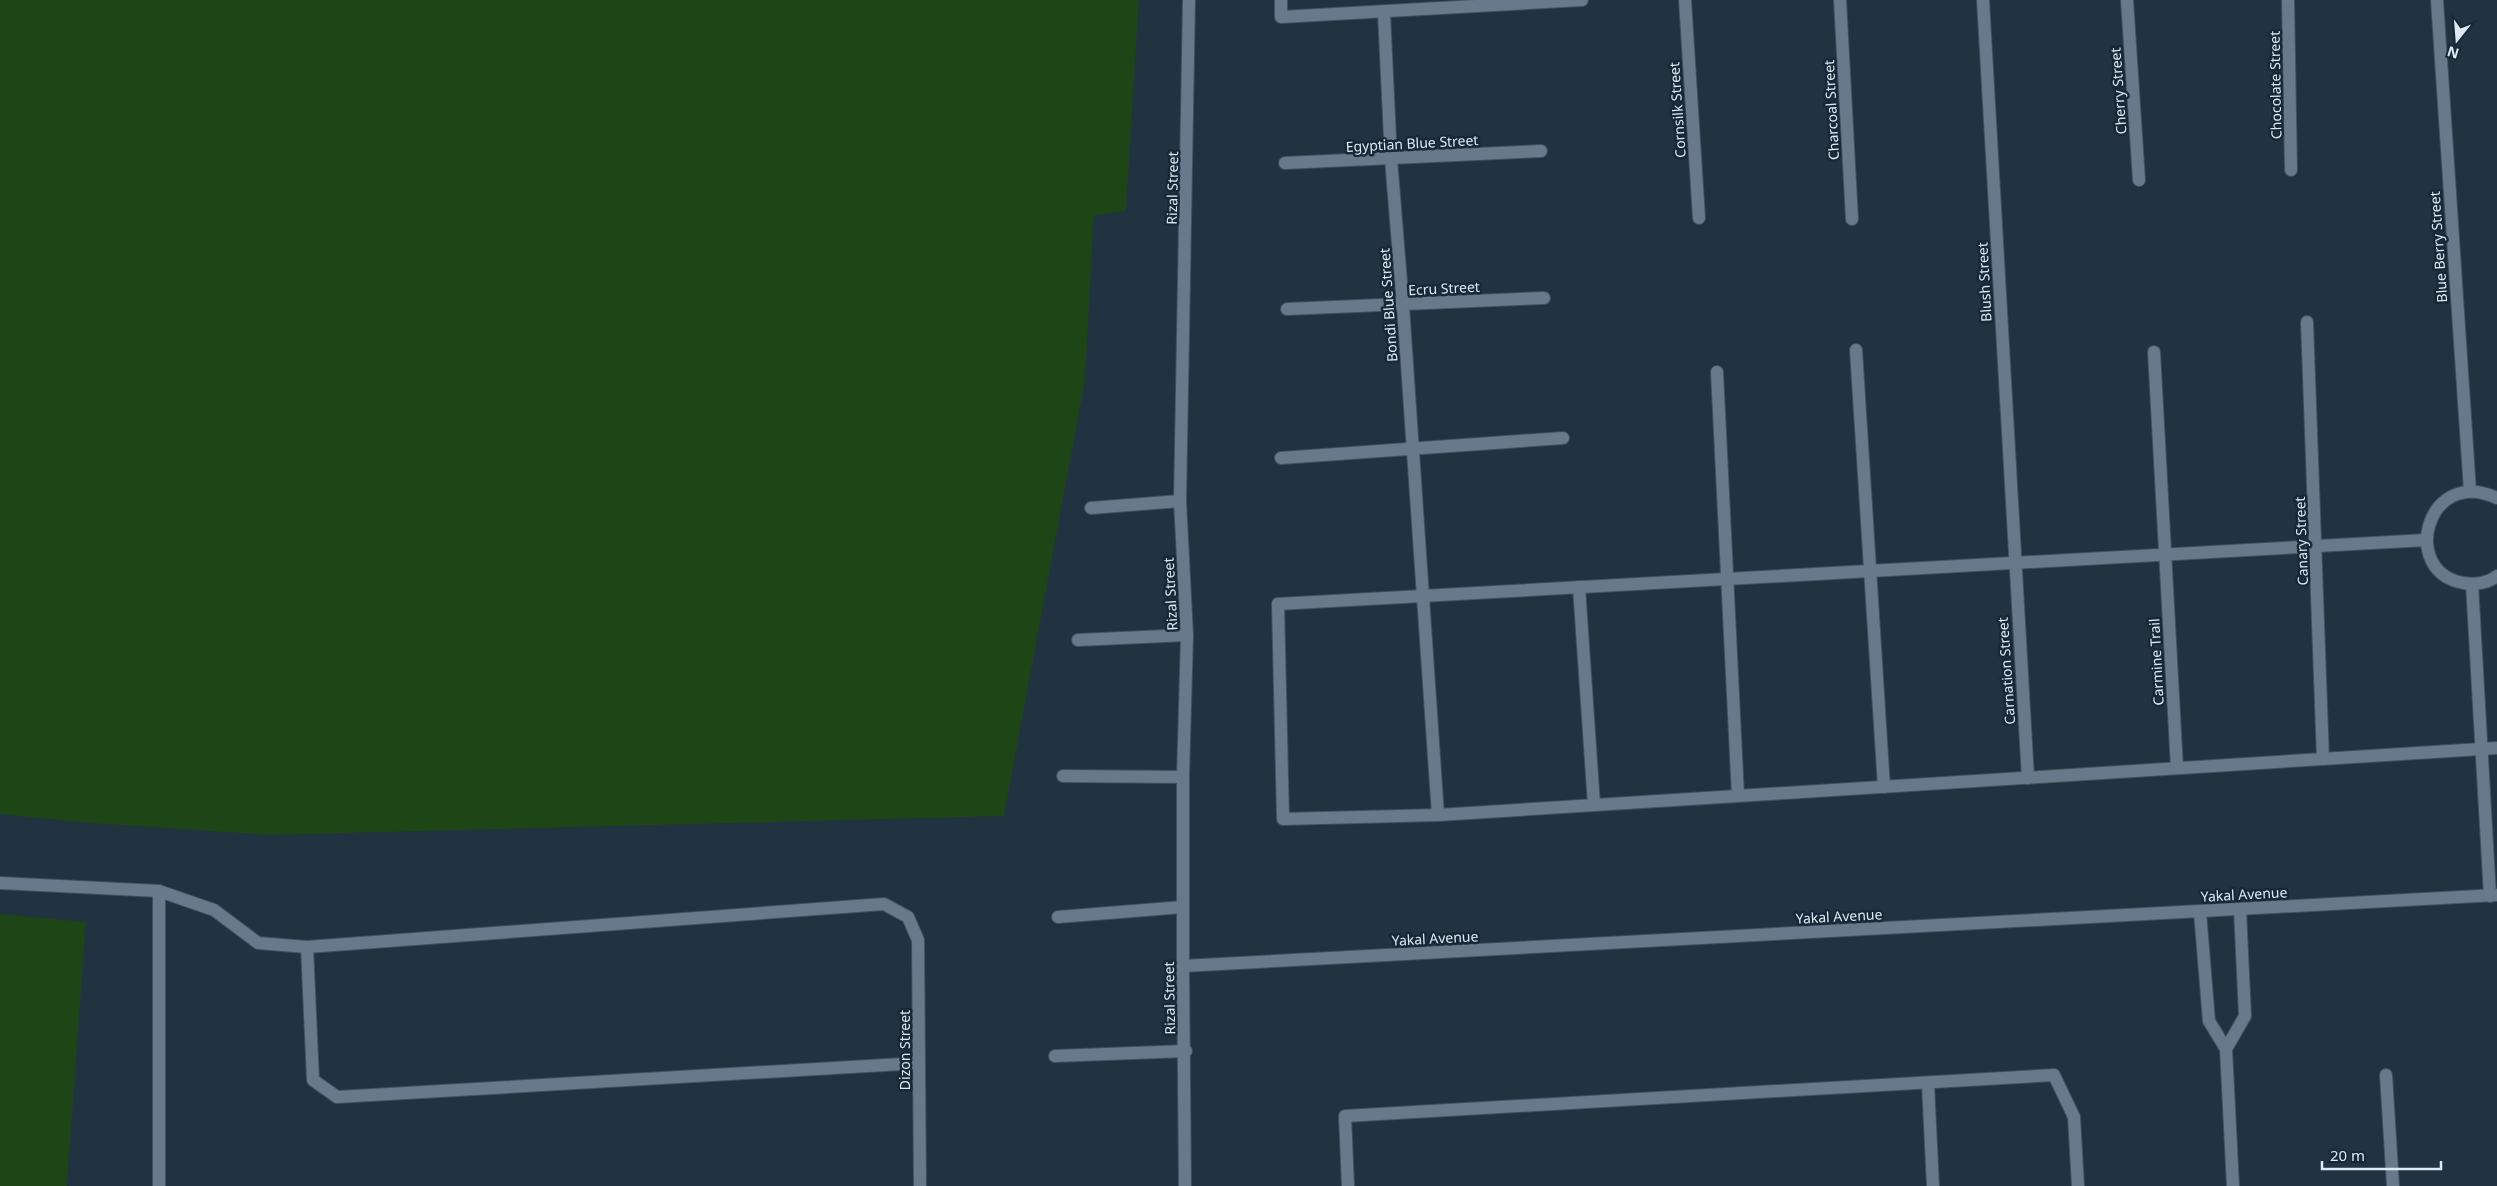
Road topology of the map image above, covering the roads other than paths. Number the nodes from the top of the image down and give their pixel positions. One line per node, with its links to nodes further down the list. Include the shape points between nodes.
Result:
1 (1189, 0): 32 (street, Rizal Street)
2 (1281, 0): 12 (street, via 1281,17)
3 (1582, 0): 10 (street)
4 (1685, 0): 18 (street, Cornsilk Street)
5 (1840, 0): 19 (street, Charcoal Street)
6 (1983, 0): 37 (street, Blush Street)
7 (2127, 0): 17 (street, Cherry Street)
8 (2288, 0): 16 (street, Chocolate Street)
9 (2436, 0): 30 (street, Blue Berry Street)
10 (1558, 1): 11 (street)
11 (1421, 5): 12 (street)
12 (1384, 13): 14 (street, Bondi Blue Street)
13 (1541, 151): 14 (street, Egyptian Blue Street)
14 (1391, 159): 15 (street, Egyptian Blue Street); 21 (street, Bondi Blue Street)
15 (1285, 163)
16 (2291, 170)
17 (2138, 180)
18 (1699, 218)
19 (1852, 219)
20 (1544, 298): 21 (street, Ecru Street)
21 (1404, 306): 22 (street, Ecru Street); 28 (street, Bondi Blue Street)
22 (1287, 309)
23 (2307, 322): 35 (street, Canary Street)
24 (1856, 350): 38 (street)
25 (2154, 352): 36 (street, Carmine Trail)
26 (1717, 372): 40 (street)
27 (1563, 438): 28 (street)
28 (1413, 450): 29 (street); 43 (street, Bondi Blue Street)
29 (1281, 458)
30 (2470, 491): 31 (street); 34 (street, via 2453,496 2438,506 2428,522)
31 (2497, 498)
32 (1180, 501): 33 (street); 44 (street, Rizal Street)
33 (1092, 508)
34 (2426, 540): 35 (street); 41 (street, via 2436,566 2458,582)
35 (2316, 546): 36 (street); 48 (street, Canary Street)
36 (2164, 554): 37 (street); 49 (street, Carmine Trail)
37 (2015, 563): 38 (street); 52 (street, Carnation Street)
38 (1870, 571): 40 (street); 53 (street)
39 (2497, 576): 41 (street)
40 (1727, 579): 42 (street); 54 (street)
41 (2472, 584): 47 (street)
42 (1579, 587): 43 (street); 55 (street)
43 (1423, 596): 56 (street, Bondi Blue Street); 56 (street, via 1278,604 1284,819)
44 (1187, 635): 45 (street); 51 (street, Rizal Street)
45 (1078, 640)
46 (2497, 748): 47 (street)
47 (2481, 749): 48 (street); 59 (street)
48 (2323, 758): 49 (street)
49 (2177, 768): 52 (street)
50 (1063, 776): 51 (street)
51 (1183, 777): 60 (street, Rizal Street)
52 (2028, 778): 53 (street)
53 (1884, 787): 54 (street)
54 (1738, 796): 55 (street)
55 (1594, 805): 56 (street)
56 (1438, 815)
57 (0, 883): 58 (street)
58 (160, 891): 64 (street, via 214,910 258,942); 72 (street)
59 (2493, 895): 61 (street, Yakal Avenue)
60 (1183, 907): 63 (street); 65 (street, Rizal Street)
61 (2240, 910): 62 (street, Yakal Avenue); 66 (street, via 2245,1016)
62 (2200, 912): 65 (street, Yakal Avenue); 66 (street, via 2209,1021)
63 (1058, 917)
64 (307, 947): 69 (street, via 314,1080 337,1097); 69 (street, Dizon Street, via 884,904 908,916 918,940)
65 (1183, 966): 67 (street, Rizal Street)
66 (2226, 1049): 78 (street)
67 (1186, 1051): 68 (street); 74 (street, Rizal Street)
68 (1055, 1056)
69 (919, 1063): 73 (street, Dizon Street)
70 (2386, 1075): 79 (street)
71 (1928, 1084): 75 (street, via 1345,1116); 76 (street); 77 (street, via 2054,1075 2074,1117)
72 (159, 1186)
73 (920, 1186)
74 (1185, 1186)
75 (1348, 1186)
76 (1933, 1186)
77 (2078, 1186)
78 (2233, 1186)
79 (2392, 1186)

